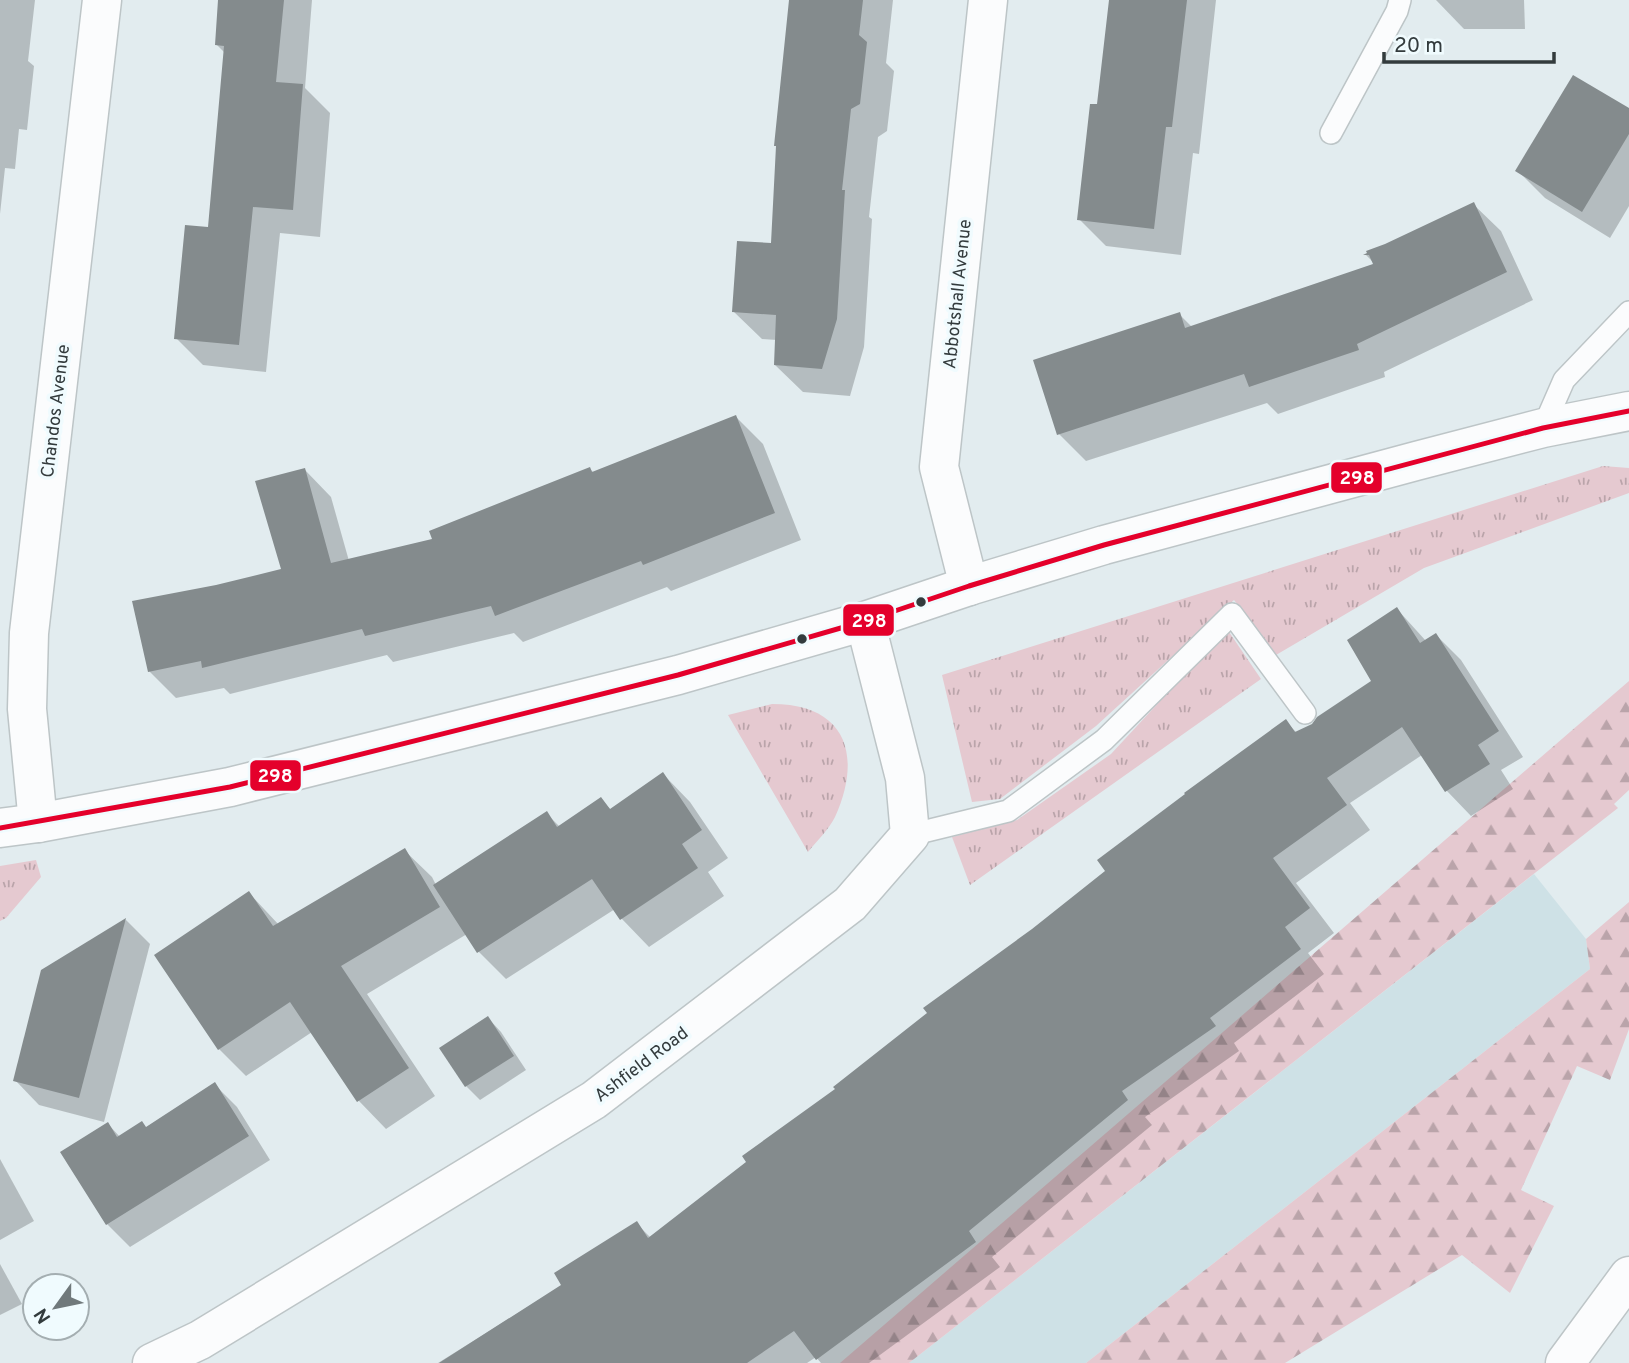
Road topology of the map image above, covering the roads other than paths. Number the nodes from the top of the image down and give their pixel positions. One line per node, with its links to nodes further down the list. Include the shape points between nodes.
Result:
1 (102, 0): 11 (street, Chandos Avenue, via 29,633 27,709)
2 (988, 0): 8 (street, Abbotshall Avenue, via 939,467)
3 (1400, 0): 4 (lane)
4 (1331, 133)
5 (1629, 312): 7 (lane, via 1564,380)
6 (1629, 411): 7 (street)
7 (1543, 428): 8 (street, via 1104,545)
8 (969, 586): 9 (street)
9 (864, 621): 11 (street, via 678,675 230,788); 13 (street, via 905,778)
10 (1305, 713): 13 (lane, via 1232,614 1104,740 1008,811)
11 (38, 823): 12 (street)
12 (0, 828)
13 (910, 835): 15 (street, Ashfield Road, via 850,904 594,1100 200,1340)
14 (1629, 1276): 16 (street)
15 (152, 1363)
16 (1565, 1363)

